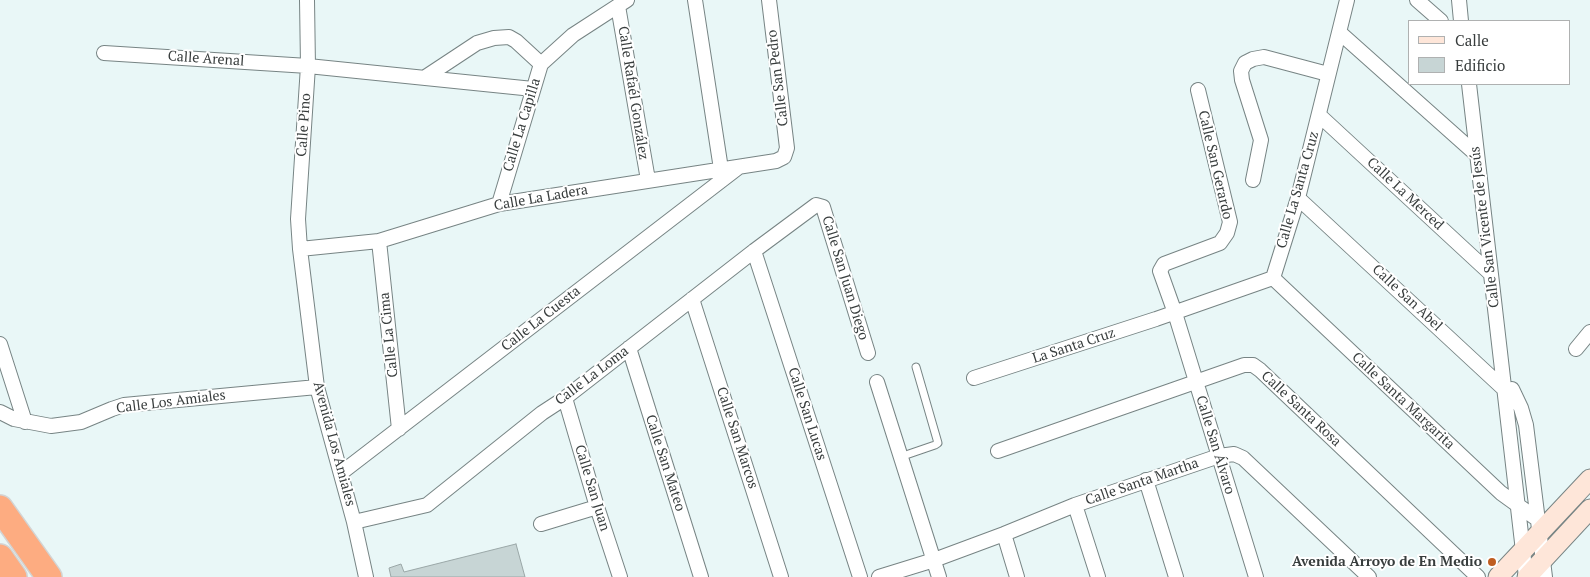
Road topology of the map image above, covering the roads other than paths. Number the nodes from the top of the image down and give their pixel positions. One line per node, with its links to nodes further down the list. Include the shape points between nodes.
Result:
1 (307, 0): 13 (street, Calle Pino)
2 (695, 0): 23 (street)
3 (769, 0): 21 (street, Calle San Pedro, via 787,148)
4 (1347, 0): 10 (street, Calle La Santa Cruz)
5 (1417, 0): 8 (street)
6 (1459, 0): 9 (street)
7 (623, 3): 12 (street, Calle La Capilla, via 573,35); 24 (street, Calle Rafaél González)
8 (1440, 20)
9 (1462, 20)
10 (1339, 32): 14 (street, Calle La Santa Cruz); 20 (street)
11 (104, 53): 13 (street, Calle Arenal)
12 (541, 64): 15 (street, via 516,41 508,37 494,38 477,43); 17 (street, Calle La Capilla)
13 (308, 66): 15 (street, Calle Arenal); 30 (street, Calle Pino, via 298,219)
14 (1328, 74): 19 (street, Calle La Santa Cruz); 25 (street, via 1264,57 1245,63 1240,72 1261,140)
15 (424, 78): 17 (street, Calle Arenal)
16 (1469, 85): 20 (street, Calle San Vicente de Jesús)
17 (533, 89): 27 (street, Calle La Capilla)
18 (1198, 90): 32 (street, Calle San Gerardo, via 1230,222 1220,243)
19 (1319, 115): 26 (street, Calle La Santa Cruz); 33 (street, Calle La Merced)
20 (1477, 155): 33 (street, Calle San Vicente de Jesús)
21 (784, 157): 22 (street, Calle La Ladera)
22 (740, 166): 23 (street, Calle La Ladera); 53 (street, Calle La Cuesta)
23 (721, 168): 24 (street, Calle La Ladera)
24 (648, 180): 27 (street, Calle La Ladera)
25 (1253, 180)
26 (1298, 198): 34 (street, Calle La Santa Cruz); 48 (street, Calle San Abel)
27 (499, 204): 29 (street, Calle La Ladera)
28 (820, 205): 31 (street, Calle La Loma); 41 (street, Calle San Juan Diego)
29 (379, 241): 30 (street, Calle La Ladera); 53 (street, Calle La Cima)
30 (300, 249): 47 (street, Avenida Los Amiales)
31 (754, 251): 35 (street, Calle La Loma); 79 (street, Calle San Lucas)
32 (1168, 262): 36 (street, Calle San Álvaro, via 1160,271)
33 (1491, 274): 43 (street, Calle San Vicente de Jesús)
34 (1273, 278): 36 (street); 61 (street, Calle Santa Margarita)
35 (692, 299): 39 (street, Calle La Loma); 78 (street, Calle San Marcos)
36 (1175, 313): 44 (street, La Santa Cruz); 46 (street, Calle San Álvaro)
37 (1590, 332): 40 (street)
38 (0, 344): 52 (street)
39 (629, 348): 50 (street, Calle La Loma); 77 (street, Calle San Mateo)
40 (1576, 349)
41 (868, 353)
42 (916, 367): 56 (lane, via 938,443)
43 (1502, 370): 48 (street, Calle San Vicente de Jesús); 49 (street, Calle San Vicente de Jesús)
44 (974, 378)
45 (877, 382): 56 (street)
46 (1196, 383): 54 (street, Calle Santa Rosa); 55 (street, Calle San Álvaro); 87 (street, Calle Santa Rosa, via 1244,366 1260,370)
47 (317, 386): 52 (street, Calle Los Amiales, via 124,405 81,422 51,426); 57 (street, Avenida Los Amiales)
48 (1504, 389): 49 (street, Calle San Abel); 61 (street, Calle San Vicente de Jesús)
49 (1516, 397): 67 (street, Calle San Vicente de Jesús, via 1526,425)
50 (565, 398): 62 (street, Calle San Juan); 65 (street, Calle La Loma, via 427,505)
51 (0, 412): 52 (street, Calle Los Amiales)
52 (25, 422)
53 (399, 429): 57 (street, Calle La Cuesta)
54 (998, 451)
55 (1219, 456): 59 (street, Calle Santa Martha); 85 (street, Calle San Álvaro); 86 (street, Calle Santa Martha, via 1234,454 1244,458)
56 (900, 457): 71 (street)
57 (341, 473): 65 (street, Avenida Los Amiales)
58 (1590, 478): 67 (street)
59 (1146, 480): 60 (street, Calle Santa Martha); 84 (street)
60 (1075, 505): 68 (street, Calle Santa Martha); 83 (street)
61 (1518, 506): 67 (street, Calle Santa Margarita); 69 (street, Calle San Vicente de Jesús)
62 (597, 507): 66 (street); 76 (street, Calle San Juan)
63 (0, 508): 74 (highway)
64 (1590, 509): 72 (street)
65 (354, 522): 75 (street, Avenida Los Amiales)
66 (541, 524)
67 (1538, 526): 69 (street); 72 (street, Calle San Vicente de Jesús)
68 (1004, 534): 71 (street, Calle Santa Martha); 82 (street)
69 (1523, 551): 88 (street); 89 (street, Calle San Vicente de Jesús)
70 (0, 557): 73 (highway)
71 (934, 560): 80 (street, Calle Santa Martha); 81 (street)
72 (1544, 568): 89 (street)
73 (14, 577)
74 (49, 577)
75 (366, 577)
76 (620, 577)
77 (701, 577)
78 (781, 577)
79 (860, 577)
80 (879, 577)
81 (939, 577)
82 (1017, 577)
83 (1098, 577)
84 (1176, 577)
85 (1256, 577)
86 (1369, 577)
87 (1478, 577)
88 (1498, 577)
89 (1526, 577)

